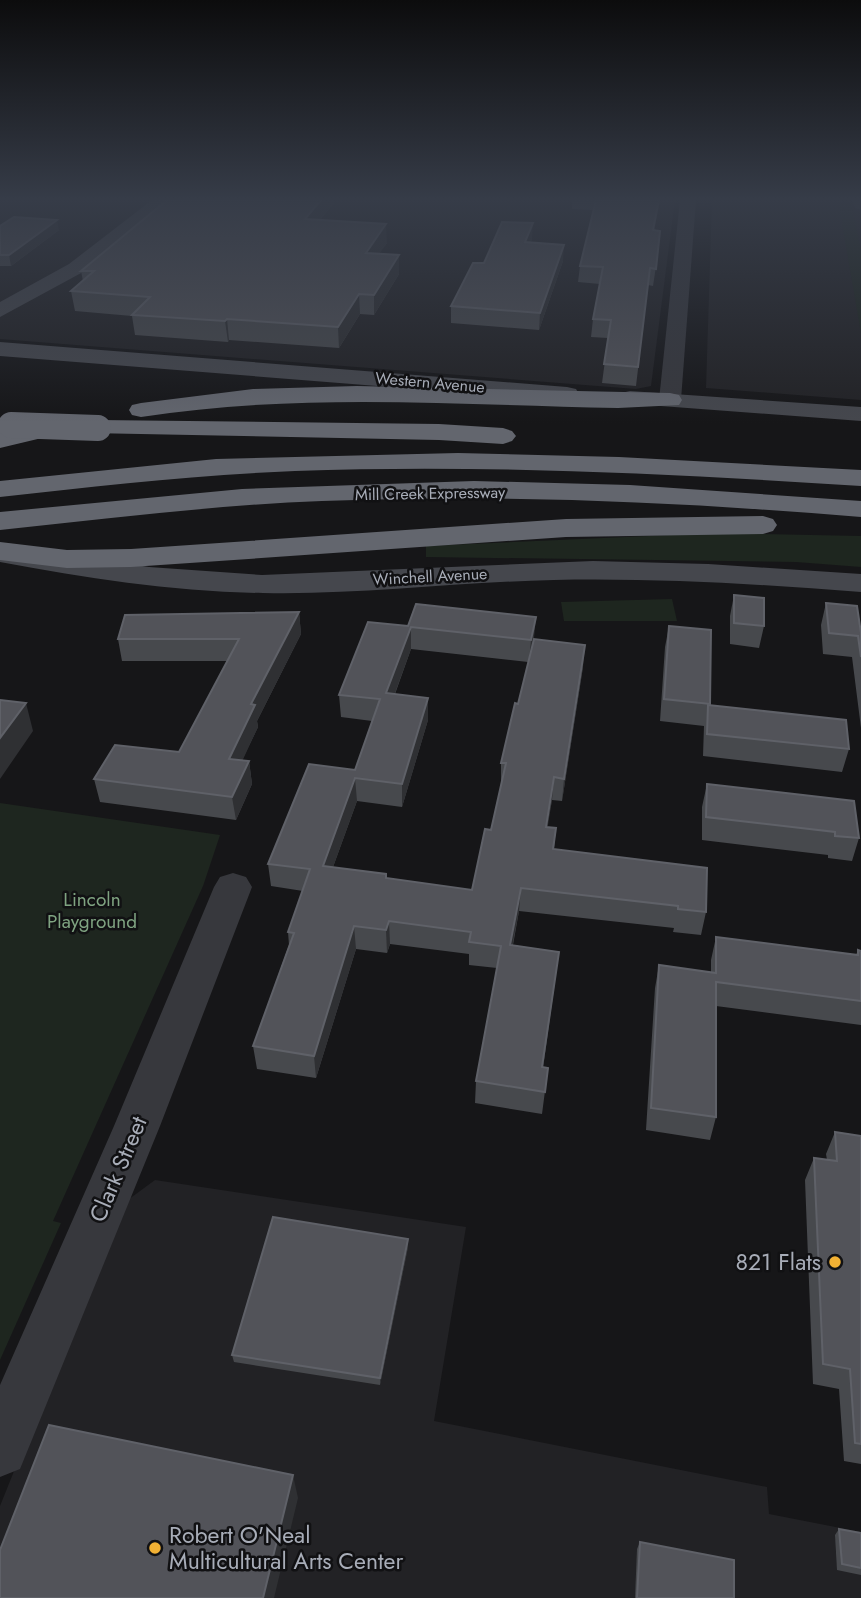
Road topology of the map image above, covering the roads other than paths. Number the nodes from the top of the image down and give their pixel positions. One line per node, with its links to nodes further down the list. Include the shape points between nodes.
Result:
1 (65, 275): 3 (main road)
2 (681, 275): 7 (street)
3 (0, 312)
4 (0, 317): 6 (main road, via 6,339)
5 (0, 349): 6 (main road, Western Avenue)
6 (35, 351): 7 (main road, Western Avenue)
7 (670, 400): 8 (main road, Western Avenue); 9 (highway, via 593,402 425,394 254,396)
8 (861, 414)
9 (4, 430): 10 (highway, bridge, via 453,433)
10 (861, 467)
11 (861, 478): 12 (highway, Mill Creek Expressway, via 452,460 216,467)
12 (0, 489)
13 (861, 509): 14 (highway, Mill Creek Expressway, via 631,494 428,491 243,497)
14 (0, 521)
15 (861, 528): 16 (highway, via 566,528 131,558 67,559)
16 (0, 552): 17 (main road, Winchell Avenue, via 98,571 219,582 581,571 764,575)
17 (861, 583)
18 (233, 887): 19 (street, Clark Street)
19 (0, 1449)

